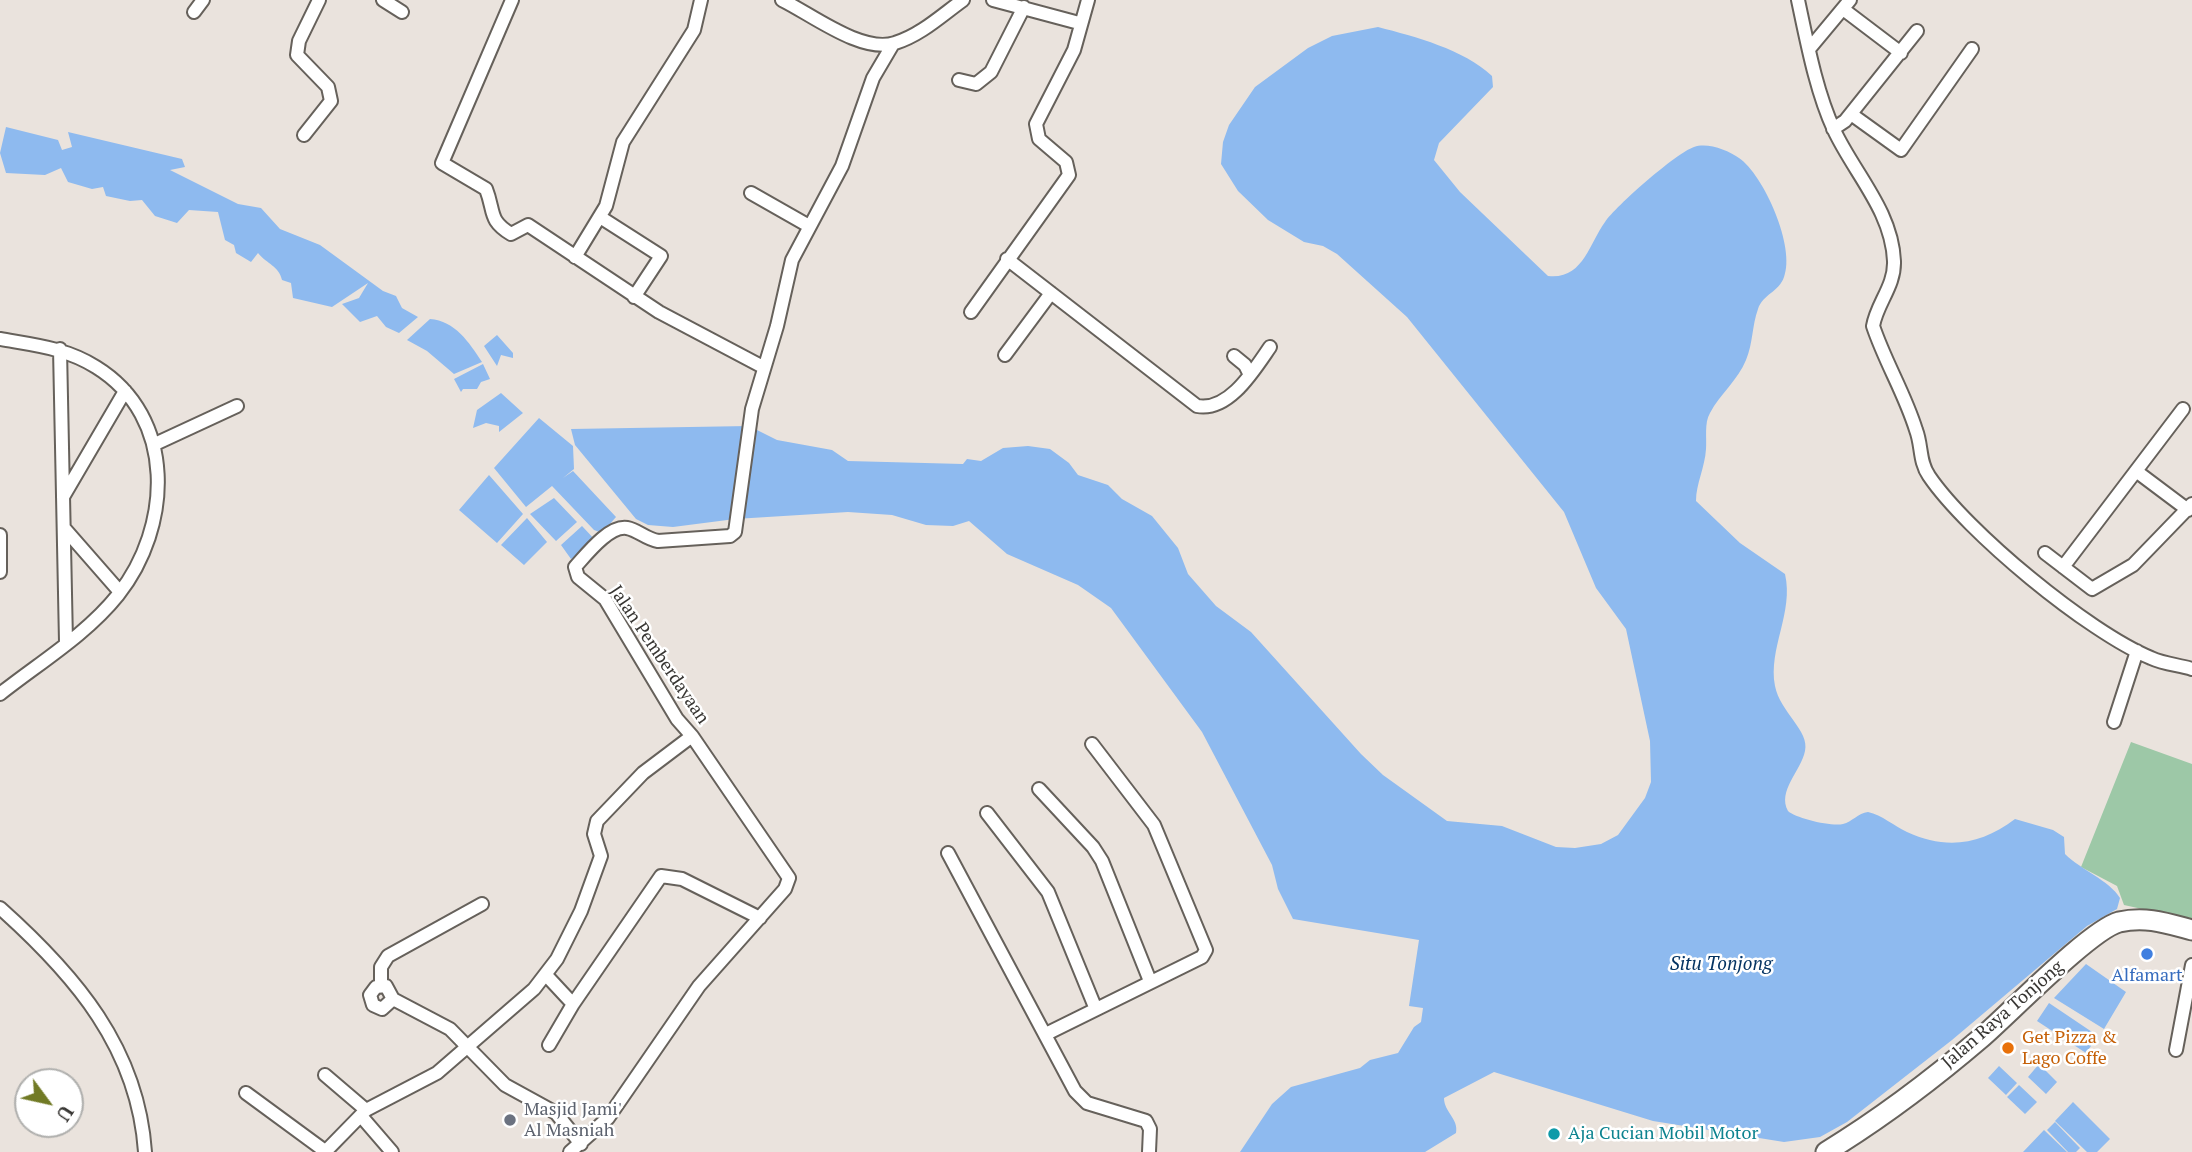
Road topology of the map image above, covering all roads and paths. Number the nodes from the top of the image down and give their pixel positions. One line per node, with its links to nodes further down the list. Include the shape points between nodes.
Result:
1 (202, 0): 13 (street)
2 (383, 0): 14 (street)
3 (512, 0): 28 (street, via 442,163 484,188 497,225 511,234 528,225)
4 (701, 0): 26 (street, via 694,30 623,142)
5 (782, 0): 17 (street, via 855,39)
6 (963, 0): 17 (street, via 918,33)
7 (993, 0): 12 (street)
8 (1088, 0): 15 (street)
9 (1798, 0): 18 (street)
10 (316, 1): 24 (street, via 297,55 328,87 331,101)
11 (1847, 4): 18 (street); 20 (street)
12 (1024, 7): 15 (street); 21 (street, via 983,81)
13 (194, 12)
14 (402, 12)
15 (1079, 23): 29 (street, via 1071,57 1036,124 1039,139 1066,162 1069,175)
16 (1917, 30): 20 (street)
17 (893, 44): 27 (street, Jalan Pemberdayaan, via 873,78 842,166)
18 (1810, 48): 23 (street)
19 (1972, 49): 22 (street, via 1901,150)
20 (1901, 53): 22 (street)
21 (959, 80)
22 (1851, 114): 23 (street)
23 (1833, 129): 54 (street, via 1889,232 1894,262 1889,289 1876,310 1873,326 1917,431 1929,476 1973,526 2040,584)
24 (304, 135)
25 (751, 193): 27 (street)
26 (600, 217): 28 (street); 31 (street, via 661,256)
27 (809, 226): 38 (street, Jalan Pemberdayaan, via 792,260)
28 (575, 257): 31 (street)
29 (1007, 259): 30 (street); 32 (street)
30 (1051, 293): 36 (street); 39 (street, via 1190,404 1214,405)
31 (634, 297): 38 (street)
32 (971, 312)
33 (0, 339): 35 (street)
34 (1270, 347): 39 (street)
35 (60, 349): 40 (street, via 97,367); 45 (street)
36 (1005, 355)
37 (1234, 356): 39 (street)
38 (764, 367): 58 (street, Jalan Pemberdayaan, via 749,424 732,535 657,541 617,528 574,570 605,599 677,719)
39 (1250, 375)
40 (125, 391): 43 (street); 45 (street)
41 (237, 406): 43 (street)
42 (2183, 409): 44 (street)
43 (155, 444): 52 (street, via 159,469 154,516 141,556)
44 (2136, 471): 46 (street); 50 (street)
45 (63, 497): 47 (street)
46 (2190, 507): 50 (street, via 2133,565 2092,589)
47 (64, 528): 52 (street); 53 (street)
48 (0, 535): 51 (street)
49 (2045, 553): 50 (street)
50 (2063, 567)
51 (0, 572)
52 (120, 593): 53 (street)
53 (66, 642): 56 (street)
54 (2137, 651): 55 (street); 57 (street)
55 (2192, 670)
56 (0, 694)
57 (2113, 722)
58 (692, 736): 65 (street, Jalan Pemberdayaan, via 789,877); 68 (street, via 643,773 597,821 594,834 599,862 581,911)
59 (1092, 744): 69 (street, via 1154,825 1206,946 1202,957)
60 (1040, 789): 69 (street, via 1102,861)
61 (987, 813): 73 (street, via 1048,892)
62 (948, 853): 74 (street)
63 (482, 904): 70 (street, via 388,956 381,967)
64 (0, 908): 82 (street, via 46,952 105,1026 134,1088)
65 (760, 918): 72 (street, via 682,879 661,876); 81 (street, Jalan Pemberdayaan, via 699,986 614,1111)
66 (2192, 930): 87 (main road, Jalan Raya Tonjong, via 2148,918 2116,923 2089,941 1979,1040)
67 (2192, 965): 77 (street)
68 (546, 975): 72 (street); 76 (street)
69 (1150, 981): 73 (street)
70 (381, 985): 71 (street, via 390,989); 71 (street, via 372,990 373,1005 387,1007)
71 (393, 999): 76 (street, via 438,1021)
72 (573, 1004): 75 (street)
73 (1095, 1007): 74 (street)
74 (1046, 1034): 86 (street, via 1081,1098 1146,1121)
75 (549, 1045)
76 (470, 1048): 80 (street, via 423,1083); 81 (street, via 505,1085 556,1113)
77 (2176, 1050)
78 (325, 1075): 80 (street)
79 (246, 1093): 83 (street)
80 (363, 1113): 83 (street); 84 (street)
81 (581, 1144): 85 (street, Jalan Pemberdayaan)
82 (145, 1152)
83 (325, 1152)
84 (392, 1152)
85 (570, 1152)
86 (1149, 1152)
87 (1826, 1152)

